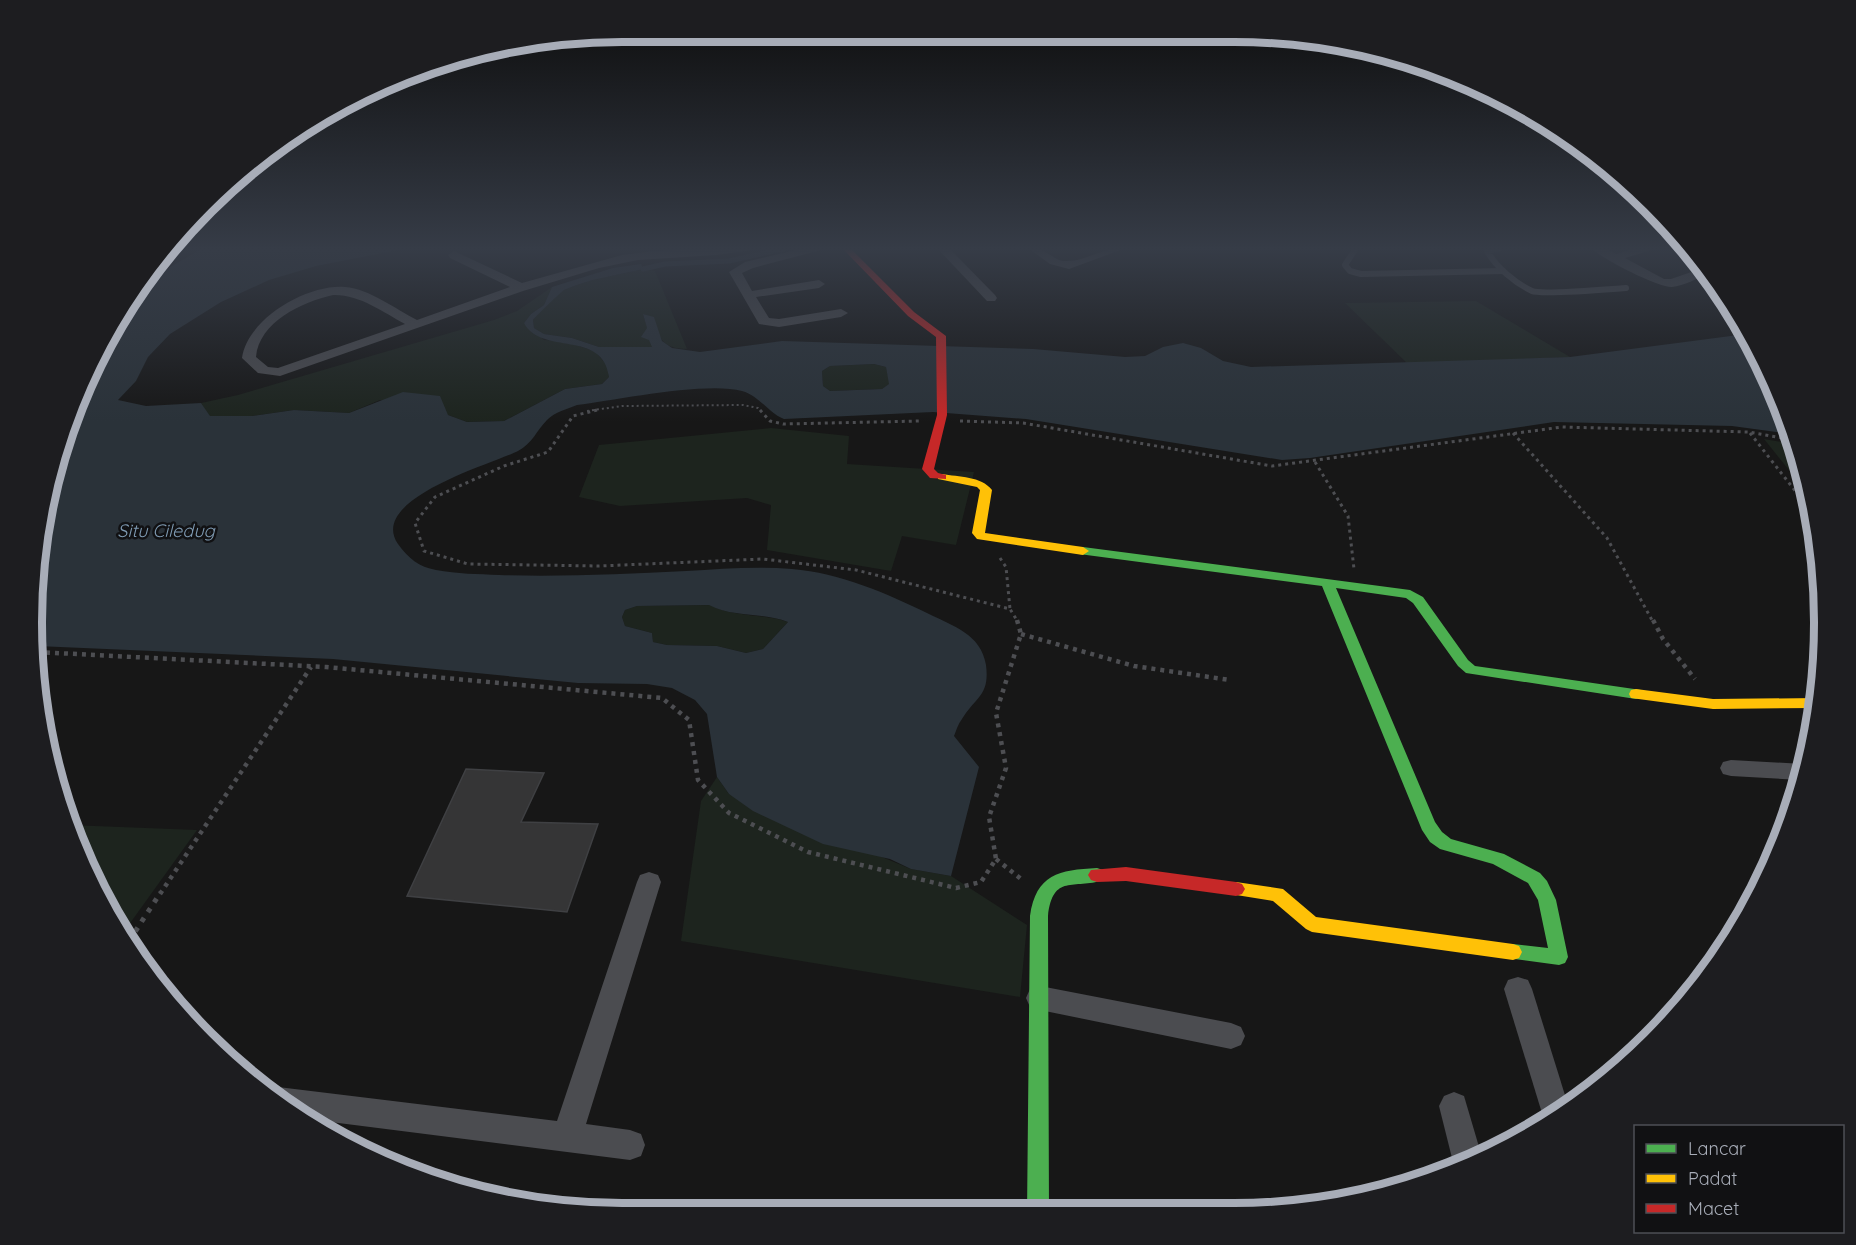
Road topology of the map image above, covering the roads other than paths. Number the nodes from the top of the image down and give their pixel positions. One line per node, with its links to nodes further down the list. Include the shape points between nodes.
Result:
1 (295, 306): 7 (street, via 273,317 250,344 249,358 259,370 280,372)
2 (378, 306): 7 (street)
3 (468, 306): 7 (street)
4 (755, 306): 6 (street, via 764,321 771,323)
5 (903, 306): 8 (street, via 936,331 942,341 941,418 928,469 934,476 985,487 978,533 992,539)
6 (841, 313)
7 (416, 325)
8 (1327, 583): 9 (street, via 1410,594 1463,663 1480,673 1713,704); 14 (street, via 1428,825 1446,844 1519,867 1533,876 1543,887 1559,957 1312,924 1277,894 1126,874 1071,876 1054,883 1042,897)
9 (1808, 703)
10 (1731, 768): 11 (street)
11 (1794, 772)
12 (649, 882): 19 (street)
13 (1518, 989): 18 (street)
14 (1040, 998): 15 (street); 22 (street)
15 (1231, 1036)
16 (298, 1103): 19 (street)
17 (1454, 1106): 21 (street)
18 (1554, 1106)
19 (567, 1137): 20 (street)
20 (630, 1145)
21 (1466, 1154)
22 (1038, 1203)

